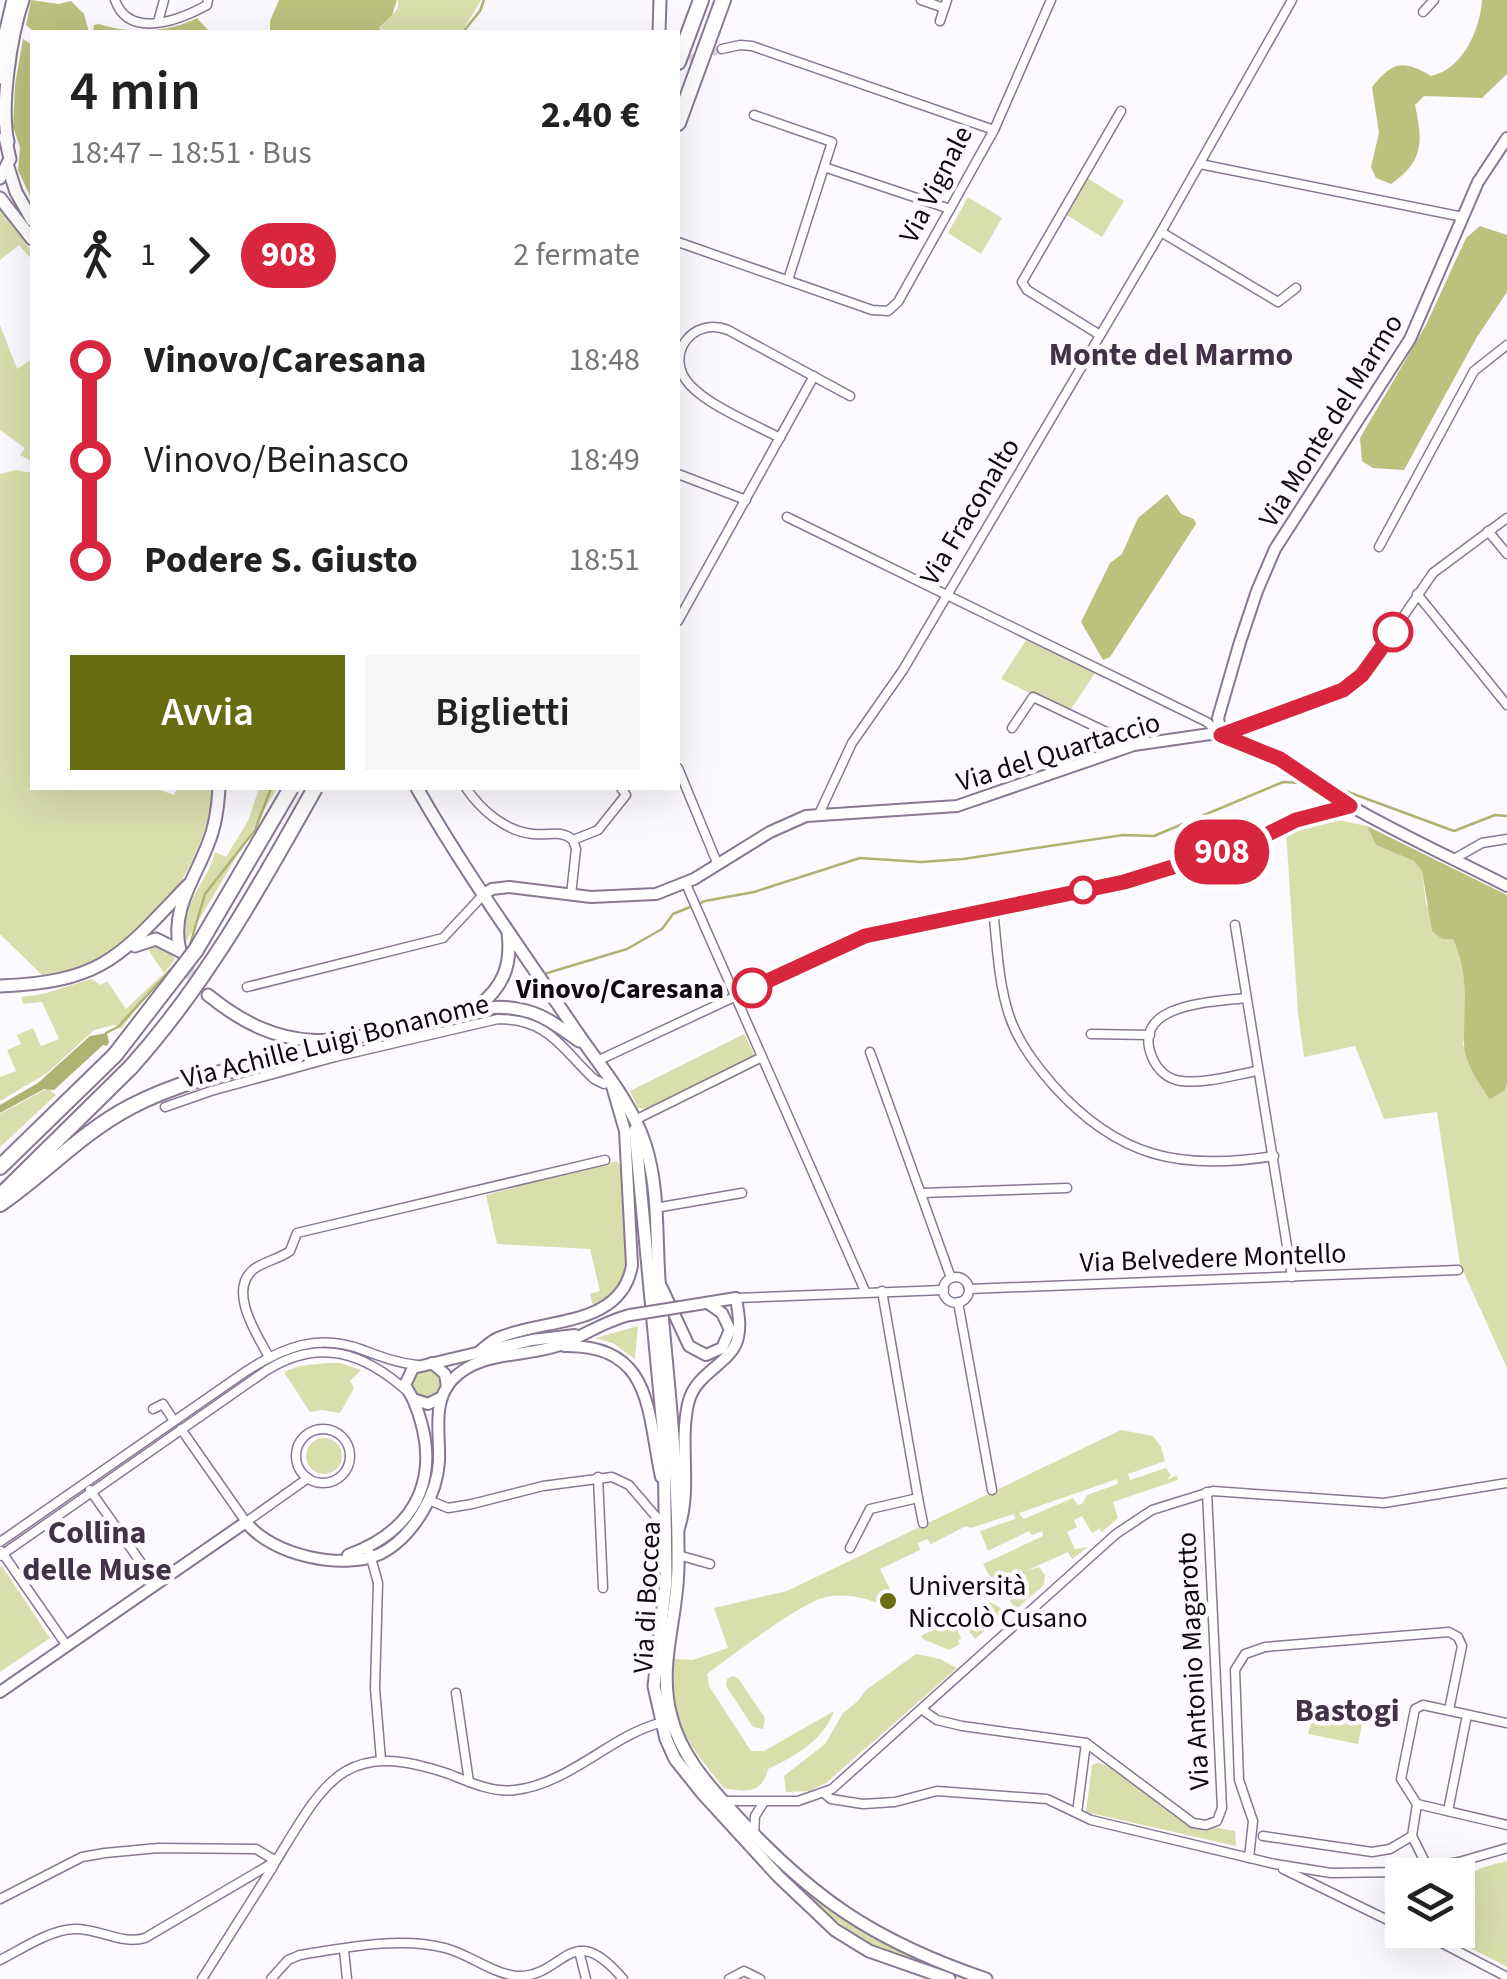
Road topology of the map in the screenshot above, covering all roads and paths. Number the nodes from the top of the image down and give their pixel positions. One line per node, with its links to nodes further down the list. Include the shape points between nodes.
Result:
1 (13, 0): 20 (main road)
2 (23, 0): 27 (main road, via 3,123)
3 (115, 0): 16 (street, via 128,19)
4 (164, 0): 16 (street)
5 (208, 0): 16 (street, via 183,18)
6 (660, 0): 17 (main road)
7 (701, 0): 19 (highway)
8 (723, 0): 23 (highway)
9 (921, 0): 13 (street)
10 (1051, 0): 25 (street)
11 (1292, 0): 28 (street, Via Fraconalto)
12 (1434, 0): 14 (street)
13 (945, 4): 15 (street)
14 (1423, 12)
15 (940, 20)
16 (158, 22)
17 (659, 30)
18 (722, 49): 25 (street, Via Vignale, via 752,46)
19 (680, 57)
20 (0, 78)
21 (1121, 111): 40 (street, via 1022,282)
22 (754, 116): 29 (street, via 832,142)
23 (680, 118)
24 (0, 129): 27 (main road)
25 (994, 130): 32 (street, Via Vignale)
26 (1507, 138): 34 (street, Via Monte del Marmo)
27 (8, 142): 30 (main road)
28 (1200, 164): 34 (street); 35 (street, Via Fraconalto)
29 (824, 167): 32 (street); 38 (street)
30 (4, 172): 33 (main road)
31 (0, 198): 36 (main road)
32 (950, 208): 38 (street, Via Vignale, via 890,310 872,310)
33 (30, 216)
34 (1463, 217): 57 (street, Via Monte del Marmo, via 1410,339 1271,559 1244,626 1218,718)
35 (1161, 232): 39 (street, via 1278,302); 40 (street, Via Fraconalto)
36 (30, 236)
37 (680, 243): 38 (street, Via Vignale)
38 (788, 280)
39 (1296, 288)
40 (1100, 335): 52 (street, Via Fraconalto)
41 (1507, 345): 50 (street, via 1474,372)
42 (814, 376): 43 (street); 44 (street); 44 (street, via 718,326 698,329 684,344 680,368 690,386)
43 (850, 396)
44 (780, 438): 46 (street)
45 (680, 475): 46 (street)
46 (746, 500): 54 (street)
47 (787, 517): 52 (street)
48 (1507, 518): 49 (street)
49 (1488, 531): 51 (street); 53 (street, via 1439,567)
50 (1379, 547)
51 (1507, 554)
52 (946, 592): 57 (street, via 1207,722); 67 (street, Via Fraconalto, via 852,742)
53 (1417, 594): 55 (street); 57 (street, via 1350,685)
54 (680, 617)
55 (1507, 706)
56 (1012, 728): 58 (street, via 1033,697)
57 (1221, 735): 58 (street, Via del Quartaccio); 66 (street, Via del Quartaccio, via 1280,759)
58 (1134, 745): 67 (street, Via del Quartaccio, via 957,806)
59 (680, 773): 71 (street)
60 (219, 790): 73 (main road, via 214,827)
61 (290, 790): 100 (highway, bridge, via 196,950 115,1055)
62 (314, 790): 104 (highway, bridge, via 180,1009)
63 (418, 790): 75 (main road, Via di Boccea)
64 (468, 790): 69 (street, via 506,826)
65 (623, 790): 69 (street, via 626,795 600,828)
66 (1350, 806): 70 (street, Via del Quartaccio); 77 (street, via 1163,871)
67 (819, 814): 71 (street, Via del Quartaccio, via 779,828)
68 (1507, 838): 70 (street)
69 (573, 840): 76 (street)
70 (1454, 860): 74 (street, Via del Quartaccio)
71 (718, 865): 72 (street, Via del Quartaccio)
72 (686, 884): 76 (street, Via del Quartaccio, via 632,898); 84 (street)
73 (188, 885): 80 (main road); 80 (main road, via 177,918 180,952 153,939)
74 (1507, 886)
75 (484, 894): 76 (street, Via del Quartaccio, via 509,887); 79 (main road, Via di Boccea); 82 (street, via 440,939)
76 (570, 895)
77 (993, 909): 84 (street, via 865,936); 98 (street, via 1013,1026 1038,1067 1084,1116 1125,1143 1182,1161)
78 (1235, 926): 85 (street)
79 (507, 928): 86 (main road, via 503,980); 90 (main road, Via di Boccea)
80 (125, 952): 81 (main road, via 70,979)
81 (0, 986)
82 (247, 987)
83 (208, 995): 89 (main road, Via di Boccea, via 274,1035)
84 (735, 996): 92 (street); 93 (street)
85 (1246, 998): 88 (street, via 1177,1008); 94 (street)
86 (476, 1008): 89 (main road, Via di Boccea); 90 (main road, Via di Boccea, via 535,1014)
87 (1090, 1034): 88 (street)
88 (1150, 1035): 94 (street, via 1153,1061 1174,1079)
89 (351, 1039): 105 (highway, via 202,1078 141,1102 78,1141)
90 (587, 1047): 93 (main road, Via di Boccea)
91 (870, 1052): 102 (street)
92 (762, 1057): 97 (street); 113 (street)
93 (597, 1061): 95 (main road, Via di Boccea)
94 (1257, 1070): 98 (street)
95 (611, 1080): 96 (street, Via Achille Luigi Bonanome, via 594,1078 537,1025 494,1019); 97 (main road, Via di Boccea); 120 (street, via 626,1132 632,1265 627,1284 598,1310 501,1336)
96 (166, 1107)
97 (635, 1120): 106 (main road, Via di Boccea); 134 (main road, Via di Boccea)
98 (1274, 1156): 108 (street)
99 (605, 1160): 121 (street, via 297,1233 290,1250 254,1269 245,1282 245,1305)
100 (0, 1167)
101 (1067, 1188): 102 (street)
102 (922, 1192): 109 (street)
103 (742, 1193): 106 (street)
104 (0, 1196)
105 (0, 1204)
106 (655, 1208): 110 (main road, Via di Boccea)
107 (1458, 1270): 108 (street, Via Belvedere Montello)
108 (1292, 1277): 111 (street, Via Belvedere Montello)
109 (951, 1278): 111 (street, via 963,1279); 112 (street)
110 (660, 1281): 117 (street, via 689,1346 706,1355 722,1348 730,1330 722,1312); 141 (main road, Via di Boccea, via 672,1409)
111 (969, 1289): 116 (street)
112 (944, 1290): 114 (street); 116 (street)
113 (865, 1291): 114 (street); 115 (street)
114 (882, 1291): 137 (street)
115 (736, 1298): 117 (street); 141 (street, via 737,1343 700,1377 688,1401 687,1490)
116 (958, 1302): 133 (street)
117 (708, 1303): 118 (street, bridge, via 630,1315)
118 (581, 1334): 119 (street); 120 (street)
119 (558, 1346): 124 (street, via 477,1363); 134 (street, via 604,1350 635,1374 648,1400)
120 (479, 1352): 122 (street)
121 (269, 1357): 123 (street, via 328,1341); 127 (street)
122 (432, 1363): 123 (street); 124 (street, via 443,1371)
123 (417, 1364): 125 (street, via 407,1376)
124 (444, 1392): 125 (street, via 428,1404); 138 (street)
125 (410, 1395): 128 (street, via 361,1359 307,1354 273,1366); 144 (street, via 427,1445 422,1486 400,1524)
126 (152, 1409): 127 (street, via 163,1404)
127 (174, 1420): 131 (street)
128 (182, 1429): 135 (street); 139 (street)
129 (598, 1477): 138 (street, via 448,1508); 141 (street, via 624,1481); 149 (street)
130 (308, 1478): 130 (street, via 326,1483 348,1469 347,1442 334,1430 318,1429 299,1443 296,1458); 139 (street)
131 (85, 1482): 135 (street); 142 (street)
132 (1507, 1483): 136 (street, via 1384,1503)
133 (992, 1490)
134 (665, 1491): 141 (main road, Via di Boccea)
135 (92, 1492): 145 (street); 148 (street)
136 (1207, 1492): 153 (street, via 1124,1527); 158 (street, Via Antonio Magarotto, via 1219,1818 1192,1823)
137 (918, 1498): 140 (street); 143 (street, via 870,1510)
138 (429, 1500): 144 (street, via 401,1538)
139 (246, 1522): 144 (street, via 256,1534 314,1558); 148 (street)
140 (923, 1523)
141 (672, 1531): 146 (main road, Via di Boccea); 156 (main road, Via di Boccea, via 654,1666)
142 (0, 1542)
143 (850, 1548)
144 (368, 1552): 159 (street, via 378,1583)
145 (1, 1553): 150 (street)
146 (678, 1556): 147 (street); 163 (main road, Via di Boccea, via 665,1672 668,1702 682,1746)
147 (710, 1564)
148 (156, 1584): 150 (street)
149 (603, 1588)
150 (67, 1646): 151 (street)
151 (0, 1692)
152 (456, 1694): 160 (street)
153 (921, 1709): 158 (street, Via Antonio Magarotto, via 940,1721); 161 (street)
154 (1449, 1710): 155 (street); 164 (street, via 1415,1709 1401,1779); 172 (street, via 1462,1646 1449,1632 1245,1654 1235,1670 1239,1780 1253,1821)
155 (1467, 1715): 157 (street); 165 (street)
156 (660, 1722): 160 (street, via 526,1788 497,1790); 163 (main road, Via di Boccea, via 675,1758)
157 (1504, 1722)
158 (1086, 1743): 166 (street)
159 (381, 1760): 160 (street, via 403,1760); 175 (street, via 346,1770 324,1786)
160 (469, 1782)
161 (825, 1794): 162 (street); 166 (street, via 863,1804 931,1791 975,1791 1047,1799)
162 (764, 1802): 163 (street); 168 (street)
163 (718, 1804): 168 (main road, Via di Boccea); 192 (main road, Via di Boccea, via 778,1876 840,1934)
164 (1417, 1804): 165 (street); 170 (street)
165 (1448, 1811): 167 (street)
166 (1077, 1813): 172 (street)
167 (1507, 1825)
168 (754, 1835): 193 (main road, Via di Boccea, via 850,1918 911,1951)
169 (1263, 1836): 170 (street, via 1372,1852)
170 (1412, 1836): 173 (street)
171 (1507, 1848): 174 (street)
172 (1249, 1858): 176 (street)
173 (1423, 1858)
174 (1468, 1858)
175 (276, 1861): 178 (street, via 256,1849 104,1853 82,1857); 183 (street, via 145,1938 68,1929); 185 (street)
176 (1275, 1864): 177 (street); 179 (street)
177 (1385, 1873)
178 (0, 1899)
179 (1385, 1919)
180 (1451, 1948): 184 (street)
181 (344, 1950): 182 (street, via 422,1944 522,1976); 186 (street, via 291,1958); 187 (street)
182 (579, 1951): 188 (street); 189 (street, via 602,1959)
183 (0, 1960)
184 (1507, 1977)
185 (202, 1979)
186 (271, 1979)
187 (348, 1979)
188 (586, 1979)
189 (624, 1979)
190 (729, 1979): 191 (street, via 744,1971)
191 (760, 1979)
192 (949, 1979)
193 (986, 1979)

